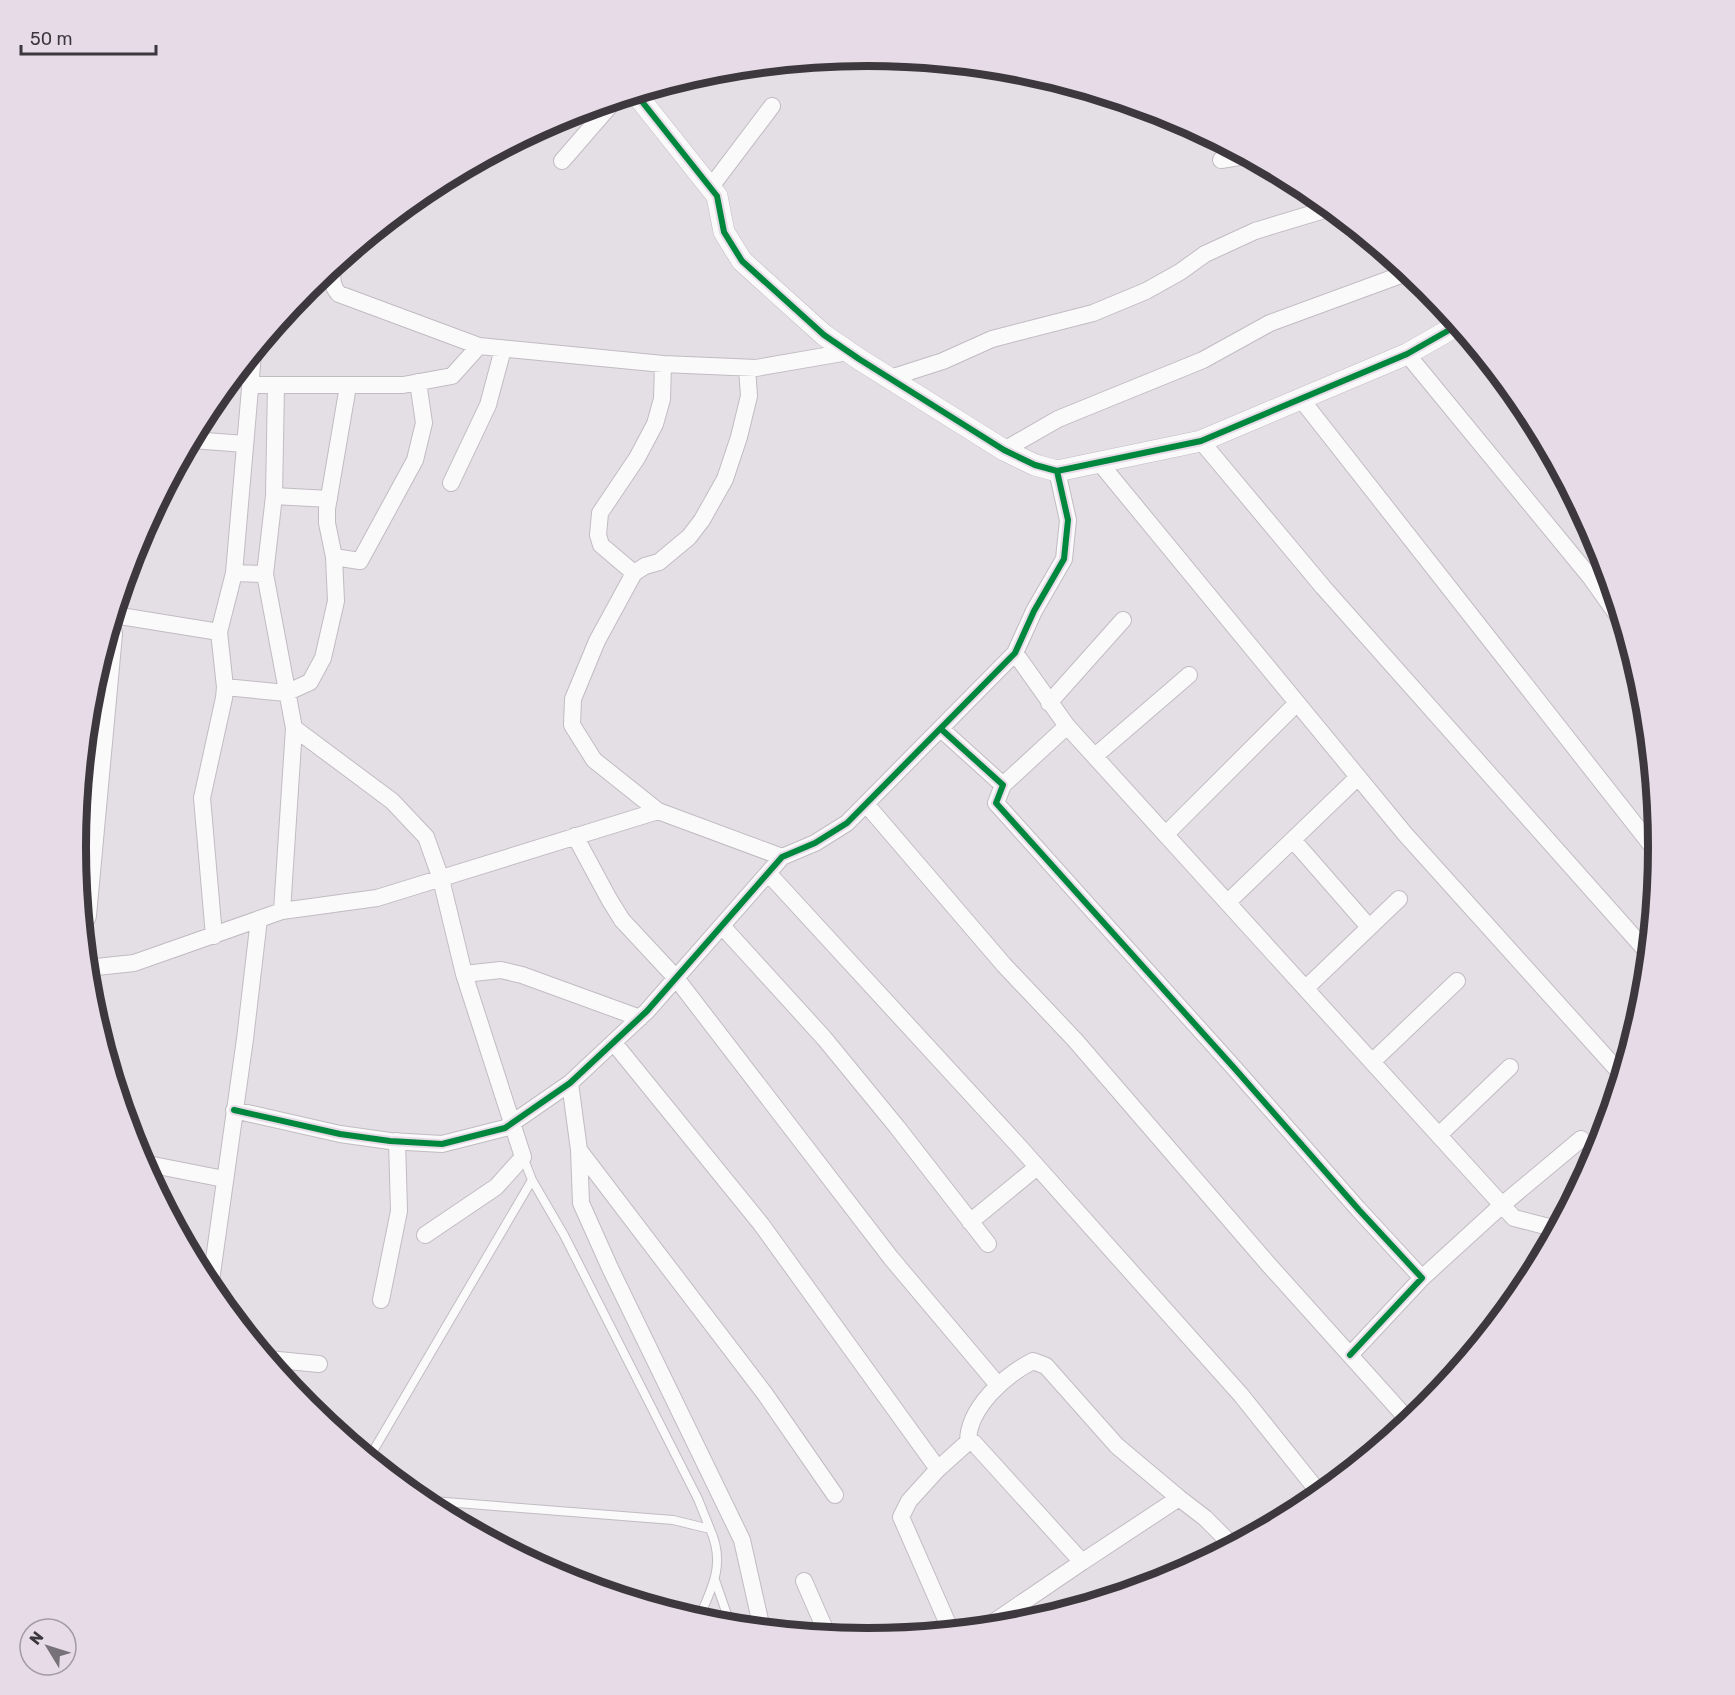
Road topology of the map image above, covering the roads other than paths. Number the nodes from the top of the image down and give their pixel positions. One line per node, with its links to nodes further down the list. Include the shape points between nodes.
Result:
1 (641, 100): 7 (street)
2 (772, 106): 7 (street)
3 (605, 111): 6 (street)
4 (1233, 158): 5 (street)
5 (1221, 160)
6 (562, 161)
7 (710, 188): 14 (street, via 717,196 724,232 742,261)
8 (1321, 211): 19 (street, via 1255,231 1205,254 1146,291 1093,313 992,339 943,361)
9 (1399, 276): 28 (street, via 1270,323 1203,360 1058,419)
10 (332, 279): 12 (street, via 339,294)
11 (1452, 329): 15 (street)
12 (479, 346): 13 (street); 20 (street, via 452,376)
13 (503, 349): 16 (street); 31 (street, via 488,405)
14 (848, 352): 18 (street); 19 (street)
15 (1407, 354): 24 (street); 38 (street)
16 (663, 364): 18 (street); 36 (street, via 662,399 655,424 600,513 601,545)
17 (252, 366): 21 (street)
18 (747, 368): 36 (street, via 749,396 725,479 689,537 659,562)
19 (890, 378): 28 (street)
20 (418, 382): 23 (street); 34 (street, via 424,423 415,460 360,561)
21 (250, 385): 22 (street); 27 (street)
22 (276, 385): 23 (street); 32 (street)
23 (348, 386): 33 (street)
24 (1301, 399): 26 (street); 59 (street)
25 (201, 441): 27 (street)
26 (1201, 441): 29 (street); 72 (street, via 1323,587)
27 (245, 444): 35 (street)
28 (1004, 450): 30 (street)
29 (1099, 462): 30 (street); 48 (street)
30 (1057, 471): 42 (street, via 1068,520 1064,559 1034,610)
31 (451, 483)
32 (274, 496): 33 (street); 37 (street)
33 (328, 499): 34 (street, via 327,523)
34 (334, 557): 46 (street, via 336,601 322,658 310,682)
35 (234, 573): 37 (street); 41 (street)
36 (634, 573): 56 (street, via 597,641 573,699 572,725 594,760)
37 (265, 574): 46 (street)
38 (1611, 606)
39 (121, 616): 41 (street)
40 (1122, 620): 47 (street)
41 (219, 632): 45 (street)
42 (1015, 653): 47 (street); 51 (street)
43 (1189, 675): 52 (street)
44 (103, 686): 62 (highway)
45 (225, 687): 46 (street); 71 (street, via 202,798)
46 (286, 693): 50 (street)
47 (1049, 703): 49 (street)
48 (1297, 703): 53 (street); 57 (street)
49 (1067, 726): 52 (street); 54 (street)
50 (294, 728): 64 (street, via 392,801 426,837); 67 (street)
51 (941, 729): 54 (street); 55 (street)
52 (1095, 756): 57 (street)
53 (1358, 777): 60 (street); 82 (street)
54 (1003, 785): 101 (street, via 996,803)
55 (866, 804): 61 (street, via 847,823); 103 (street)
56 (658, 811): 58 (street); 61 (street)
57 (1166, 834): 66 (street)
58 (575, 836): 64 (street); 75 (street, via 616,911)
59 (1649, 839)
60 (1293, 840): 66 (street); 70 (street)
61 (782, 857): 63 (street)
62 (87, 865)
63 (768, 873): 69 (street); 92 (street)
64 (441, 879): 67 (street, via 377,898); 74 (street)
65 (1399, 899): 70 (street)
66 (1227, 902): 77 (street)
67 (282, 911): 68 (street)
68 (259, 919): 71 (street); 84 (street)
69 (722, 926): 75 (street); 96 (street, via 824,1038)
70 (1369, 927): 77 (street)
71 (214, 936): 73 (street, via 134,963)
72 (1642, 947)
73 (96, 967)
74 (464, 974): 78 (street, via 501,970 522,975); 85 (street)
75 (676, 978): 78 (street); 106 (street, via 891,1258)
76 (1457, 981): 80 (street)
77 (1306, 988): 80 (street)
78 (640, 1018): 79 (street)
79 (614, 1043): 83 (street); 110 (street, via 761,1224)
80 (1372, 1062): 86 (street)
81 (1510, 1067): 86 (street)
82 (1617, 1069)
83 (570, 1083): 85 (street); 89 (street)
84 (234, 1110): 88 (street, via 340,1134); 93 (street)
85 (513, 1123): 88 (street, via 442,1144); 90 (street)
86 (1439, 1135): 95 (street)
87 (1581, 1139): 95 (street)
88 (397, 1141): 102 (street, via 399,1211)
89 (579, 1150): 112 (street, via 765,1394); 123 (street, via 581,1203 742,1540)
90 (523, 1157): 94 (lane); 98 (street, via 496,1187)
91 (154, 1165): 93 (street)
92 (1037, 1167): 96 (street); 111 (street, via 1241,1395)
93 (224, 1179): 100 (street)
94 (532, 1180): 109 (lane); 115 (lane, via 570,1246)
95 (1502, 1205): 97 (street, via 1514,1218); 101 (street)
96 (970, 1222): 99 (street)
97 (1549, 1228)
98 (425, 1235)
99 (988, 1244)
100 (212, 1272)
101 (1422, 1278): 103 (street)
102 (381, 1300)
103 (1350, 1355): 107 (street)
104 (277, 1360): 105 (street)
105 (319, 1364)
106 (998, 1385): 108 (street, via 975,1415 968,1430); 113 (street, via 1033,1361 1046,1366 1117,1446)
107 (1404, 1415)
108 (968, 1442): 110 (street); 117 (street, via 980,1447)
109 (373, 1452)
110 (938, 1469): 124 (street, via 909,1501 901,1517)
111 (1315, 1488)
112 (835, 1495)
113 (1179, 1498): 116 (street); 117 (street)
114 (441, 1502): 115 (lane, via 673,1520)
115 (710, 1529): 118 (lane, via 717,1556)
116 (1227, 1540)
117 (1082, 1562): 122 (street)
118 (716, 1580): 120 (lane); 121 (lane)
119 (804, 1581): 125 (street)
120 (702, 1611)
121 (728, 1616)
122 (1001, 1617)
123 (760, 1621)
124 (948, 1624)
125 (824, 1627)

